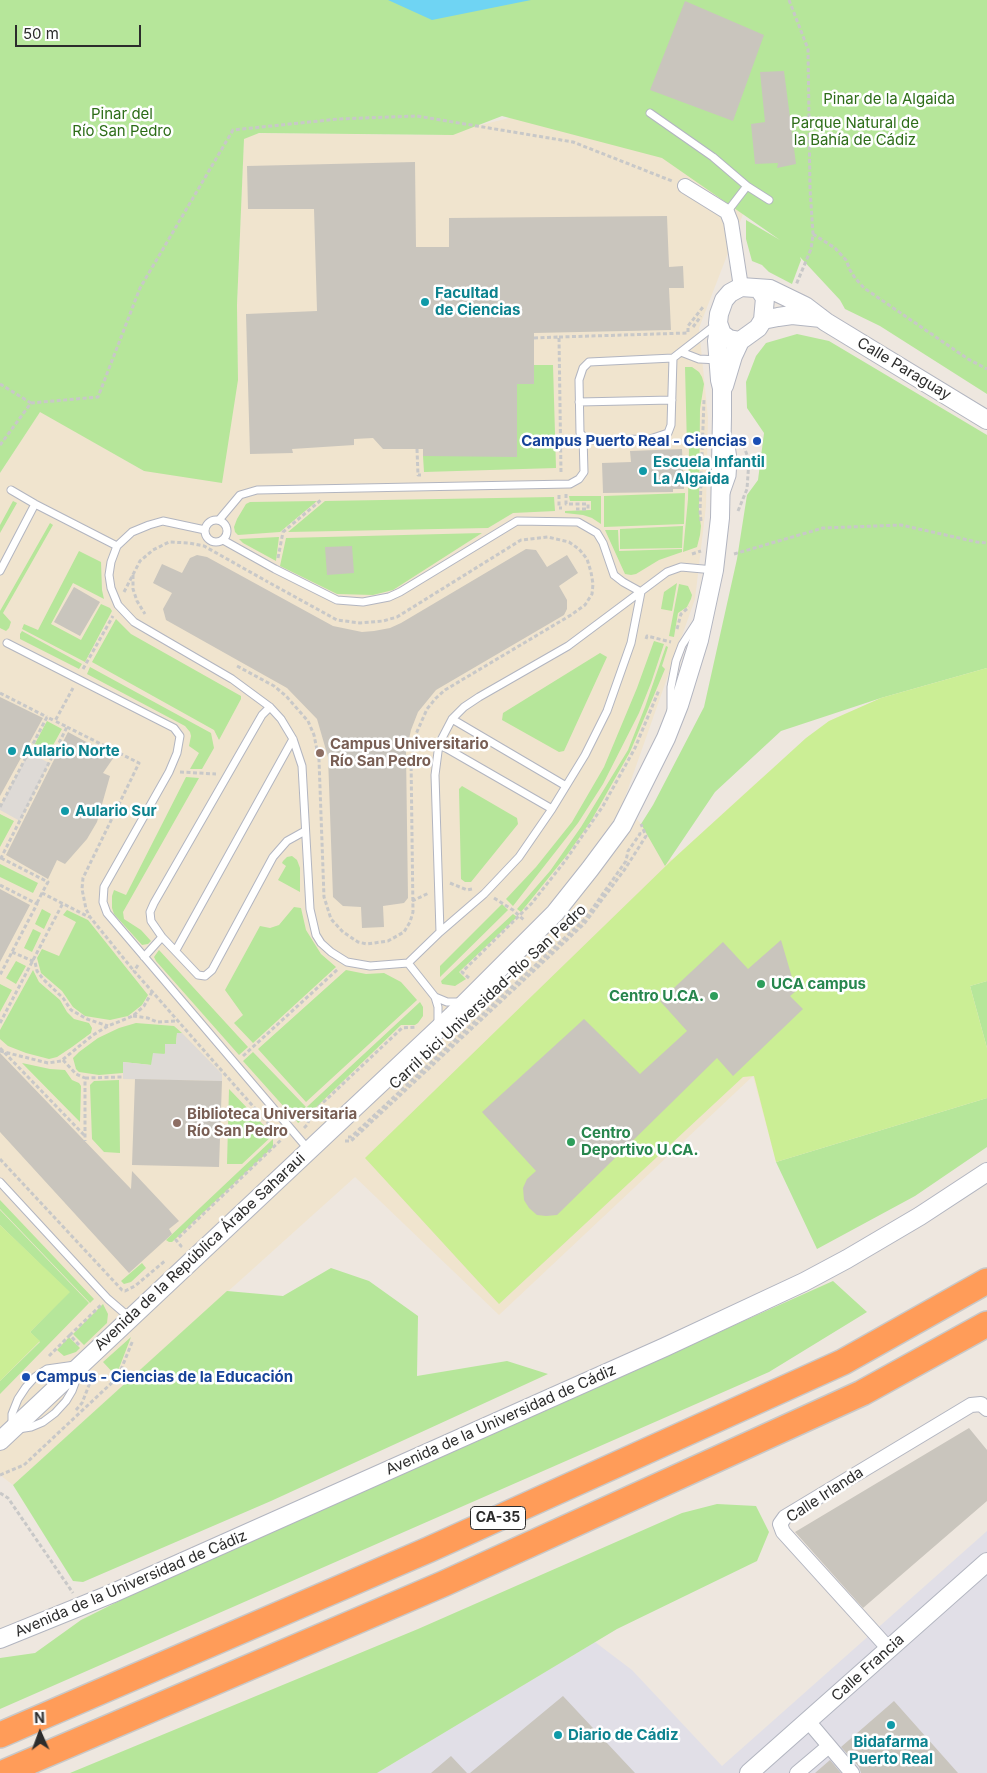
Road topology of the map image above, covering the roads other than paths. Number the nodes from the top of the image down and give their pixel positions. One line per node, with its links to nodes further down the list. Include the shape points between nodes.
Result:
1 (650, 112): 3 (lane)
2 (685, 186): 5 (street)
3 (747, 186): 4 (lane); 5 (lane)
4 (769, 200)
5 (727, 212): 6 (street)
6 (750, 288): 7 (street, via 770,289); 8 (street, via 765,298); 9 (street, Avenida de la República Árabe Saharaui, via 730,293 724,300)
7 (822, 318): 8 (street, via 778,316); 15 (street, Calle Paraguay)
8 (763, 320): 11 (street)
9 (718, 326): 10 (lane); 11 (street, via 729,339); 11 (street, Avenida de la República Árabe Saharaui, via 717,341)
10 (680, 352): 11 (lane, via 699,359); 12 (lane)
11 (730, 353): 23 (street, Avenida de la República Árabe Saharaui, via 722,388 720,507)
12 (673, 358): 13 (lane); 14 (lane, via 589,362 580,374)
13 (672, 400): 14 (lane); 16 (lane, via 668,433 650,439 587,440)
14 (579, 402): 16 (lane, via 580,433)
15 (987, 420)
16 (584, 436): 19 (lane, via 584,472 570,484 257,490 240,495)
17 (11, 490): 18 (lane)
18 (35, 504): 22 (lane); 24 (lane)
19 (219, 520): 20 (lane, via 211,521); 21 (lane, via 228,531)
20 (205, 530): 21 (lane, via 209,540); 22 (lane, via 163,522 132,532)
21 (223, 540): 25 (lane, via 337,600 351,602 377,600 400,592 517,521 578,522 597,533 614,575)
22 (118, 546): 27 (lane, via 109,575 111,588 118,605 134,622 232,679)
23 (714, 570): 25 (lane, via 682,567 667,572); 40 (street, Avenida de la República Árabe Saharaui, via 707,610 680,705 622,826 567,898)
24 (0, 571)
25 (641, 592): 28 (lane, via 568,646 479,697); 31 (lane, via 631,643 607,711)
26 (7, 643): 37 (lane, via 174,728 180,736 169,772 104,887 103,902 107,913)
27 (270, 707): 29 (lane, via 281,718); 35 (lane, via 262,715 154,903 151,921)
28 (452, 719): 30 (lane); 31 (lane)
29 (293, 740): 33 (lane, via 302,766); 36 (lane)
30 (439, 744): 32 (lane); 34 (lane, via 435,775)
31 (566, 786): 32 (lane)
32 (552, 808): 34 (lane, via 519,857 484,894)
33 (305, 831): 36 (lane, via 287,841 273,857 212,970 205,976 198,975); 38 (lane, via 310,909 321,943 346,962 370,966)
34 (440, 932): 38 (lane)
35 (162, 936): 36 (lane); 37 (lane)
36 (176, 950)
37 (144, 957): 42 (lane)
38 (408, 963): 39 (lane)
39 (435, 997): 40 (lane, via 447,1002); 41 (lane, via 438,1007)
40 (466, 1002): 41 (street, Avenida de la República Árabe Saharaui)
41 (431, 1028): 42 (street, Avenida de la República Árabe Saharaui)
42 (309, 1149): 46 (street, Avenida de la República Árabe Saharaui)
43 (987, 1172): 51 (street, Avenida de la Universidad de Cádiz, via 920,1216 804,1282 665,1348)
44 (0, 1182): 46 (lane, via 108,1299)
45 (987, 1281): 56 (highway, CA-35, via 843,1362 428,1550)
46 (130, 1318): 49 (street, Avenida de la República Árabe Saharaui)
47 (987, 1324): 58 (highway, CA-35, via 845,1401 443,1584)
48 (987, 1409): 54 (street, Calle Irlanda, via 981,1404 971,1405 785,1517 780,1524 783,1532)
49 (6, 1435)
50 (987, 1562): 54 (street, Calle Francia)
51 (44, 1622): 52 (street); 53 (street, Avenida de la Universidad de Cádiz)
52 (0, 1634)
53 (0, 1639)
54 (889, 1649): 55 (street, Calle Francia)
55 (808, 1722): 57 (street); 59 (street, Calle Francia)
56 (0, 1735)
57 (828, 1746): 60 (street); 61 (street)
58 (3, 1773)
59 (749, 1773)
60 (797, 1773)
61 (852, 1773)

